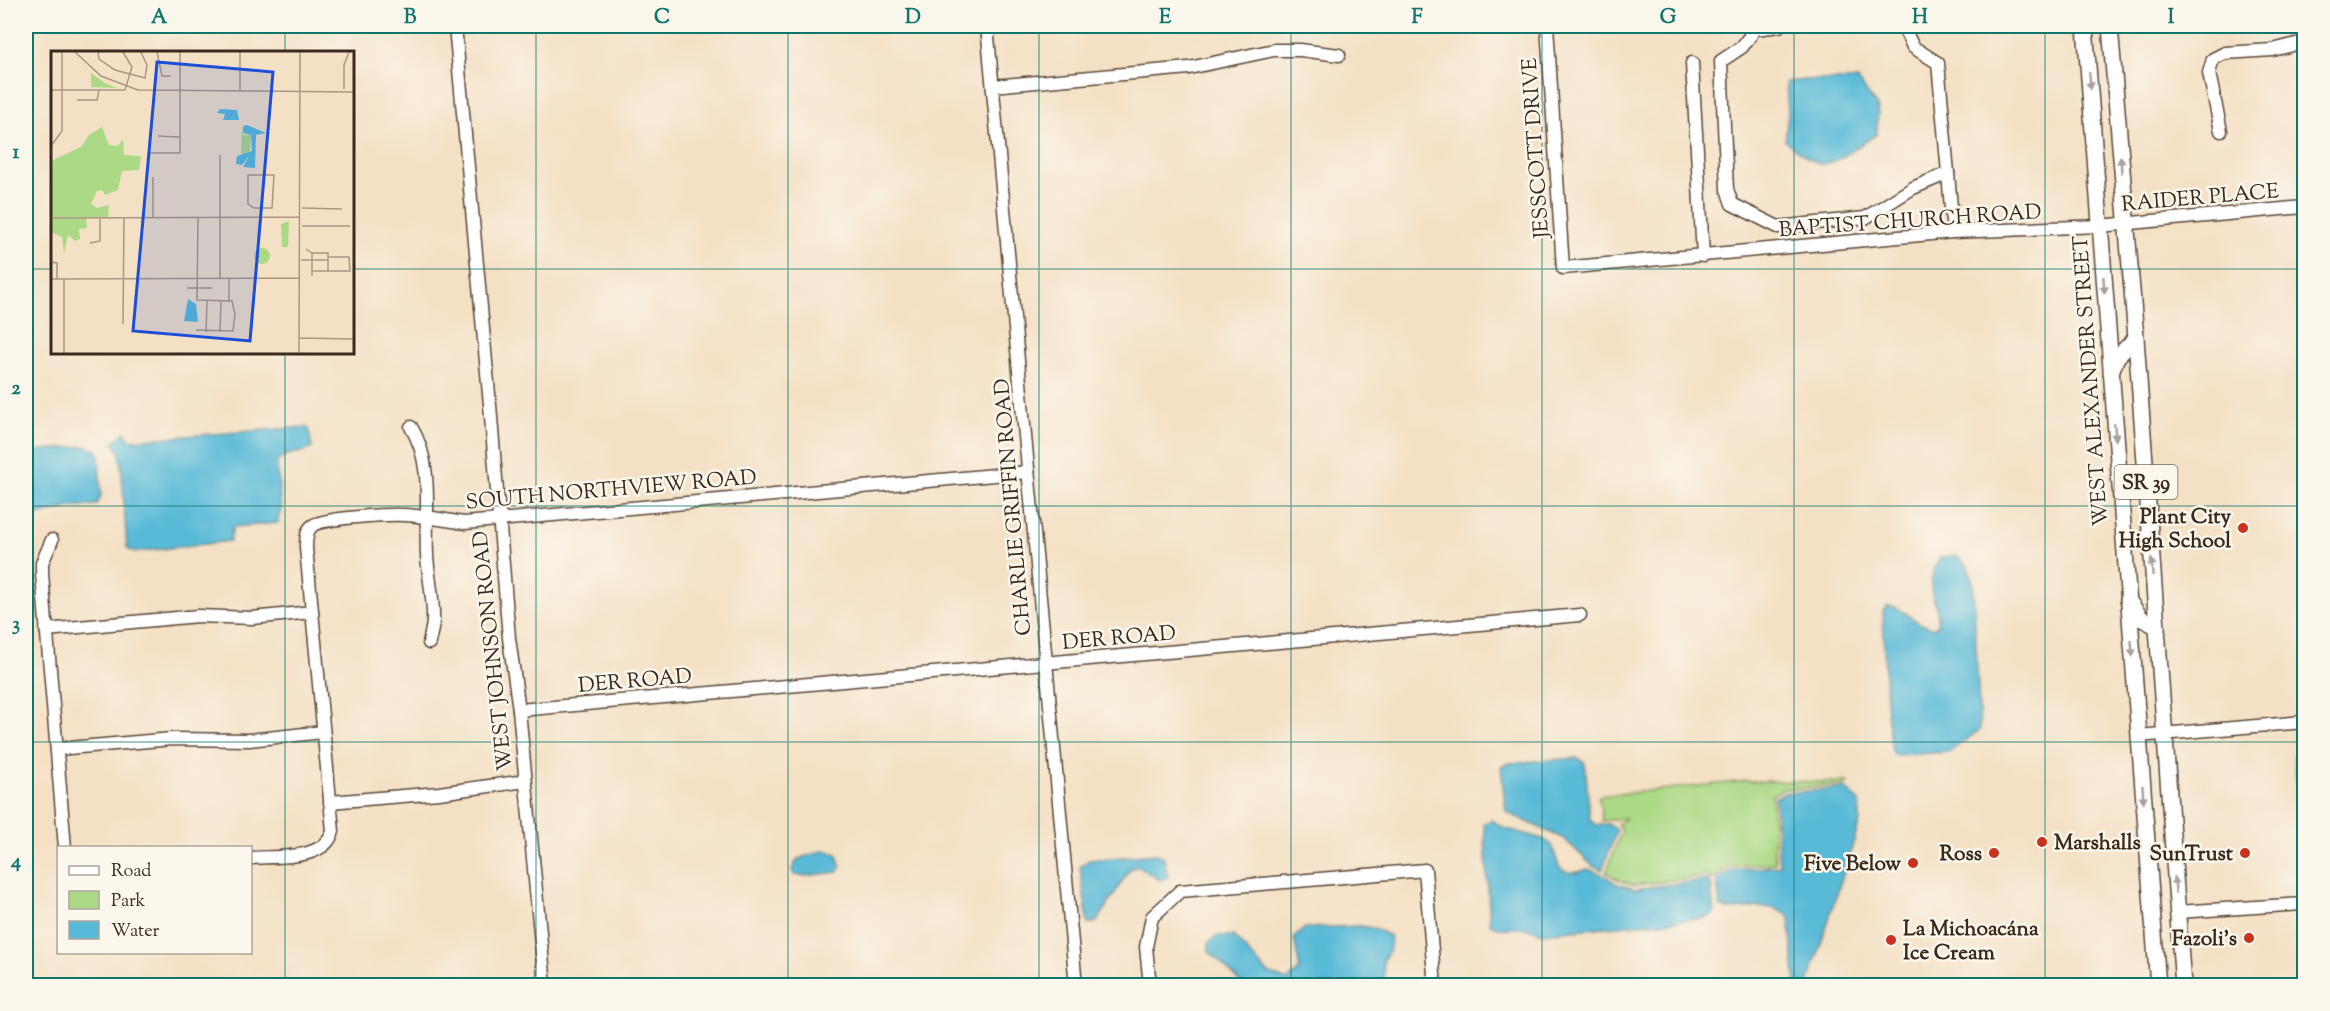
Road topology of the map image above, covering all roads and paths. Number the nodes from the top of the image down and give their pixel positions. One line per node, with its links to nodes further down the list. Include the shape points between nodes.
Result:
1 (455, 26): 25 (street, WEST JOHNSON ROAD)
2 (987, 26): 11 (street, CHARLIE GRIFFIN ROAD)
3 (1546, 26): 19 (street, JESSCOTT DRIVE)
4 (1779, 26): 13 (street, via 1755,29 1742,47 1721,61 1727,189 1732,204 1778,227 1865,218 1908,191)
5 (1903, 26): 13 (street, via 1913,47 1938,63)
6 (2085, 26): 16 (main road, WEST ALEXANDER STREET / SR 39, one-way to 16)
7 (2110, 26): 15 (main road, SR 39, one-way to 7)
8 (2304, 42): 12 (street, via 2273,50 2225,53 2213,59 2209,74)
9 (1339, 55): 11 (street, via 1274,50 1188,68)
10 (1692, 63): 18 (street)
11 (993, 87): 23 (street, CHARLIE GRIFFIN ROAD)
12 (2221, 131)
13 (1948, 173): 17 (street)
14 (2304, 207): 15 (street, RAIDER PLACE)
15 (2125, 224): 16 (street, RAIDER PLACE); 20 (main road, SR 39)
16 (2099, 226): 17 (street, BAPTIST CHURCH ROAD); 21 (main road, WEST ALEXANDER STREET / SR 39, one-way to 21)
17 (1953, 232): 18 (street, BAPTIST CHURCH ROAD)
18 (1703, 256): 19 (street, BAPTIST CHURCH ROAD)
19 (1563, 268)
20 (2136, 338): 21 (main road, via 2117,357); 30 (main road, SR 39, one-way to 20)
21 (2110, 374): 27 (main road, WEST ALEXANDER STREET / SR 39, one-way to 27)
22 (411, 427): 24 (street, via 423,453)
23 (1028, 472): 25 (street, SOUTH NORTHVIEW ROAD); 33 (street, CHARLIE GRIFFIN ROAD)
24 (428, 518): 25 (street, SOUTH NORTHVIEW ROAD, via 465,523); 28 (street, SOUTH NORTHVIEW ROAD, via 391,515 337,519 312,526 306,548); 32 (street, via 433,619)
25 (498, 520): 34 (street, WEST JOHNSON ROAD, via 508,638)
26 (52, 540): 31 (street, via 42,563)
27 (2128, 600): 30 (main road, via 2142,619); 38 (main road, WEST ALEXANDER STREET / SR 39, one-way to 38)
28 (312, 612): 31 (street, via 252,618 198,616); 36 (street, SOUTH NORTHVIEW ROAD)
29 (1580, 615): 33 (street, DER ROAD)
30 (2156, 626): 37 (main road, SR 39)
31 (46, 630): 39 (street)
32 (429, 643)
33 (1046, 663): 34 (street, DER ROAD); 49 (street, CHARLIE GRIFFIN ROAD)
34 (519, 710): 41 (street, WEST JOHNSON ROAD)
35 (2304, 722): 37 (street)
36 (323, 732): 39 (street, via 249,740 172,739); 43 (street, SOUTH NORTHVIEW ROAD)
37 (2164, 734): 38 (street); 42 (main road, SR 39)
38 (2138, 736): 40 (main road, WEST ALEXANDER STREET / SR 39)
39 (57, 749): 44 (street)
40 (2141, 765): 42 (main road, via 2150,770); 52 (main road, WEST ALEXANDER STREET / SR 39, one-way to 52)
41 (525, 781): 43 (street); 48 (street, WEST JOHNSON ROAD)
42 (2169, 800): 47 (main road, SR 39, one-way to 42)
43 (330, 802): 45 (street, SOUTH NORTHVIEW ROAD, via 333,831 322,848 311,853)
44 (65, 846)
45 (252, 858)
46 (2304, 904): 47 (street)
47 (2177, 912): 53 (main road, SR 39)
48 (545, 986)
49 (1076, 986)
50 (1150, 986): 51 (street, via 1146,947 1152,917 1180,891 1425,870)
51 (1435, 986)
52 (2158, 986)
53 (2183, 986)

